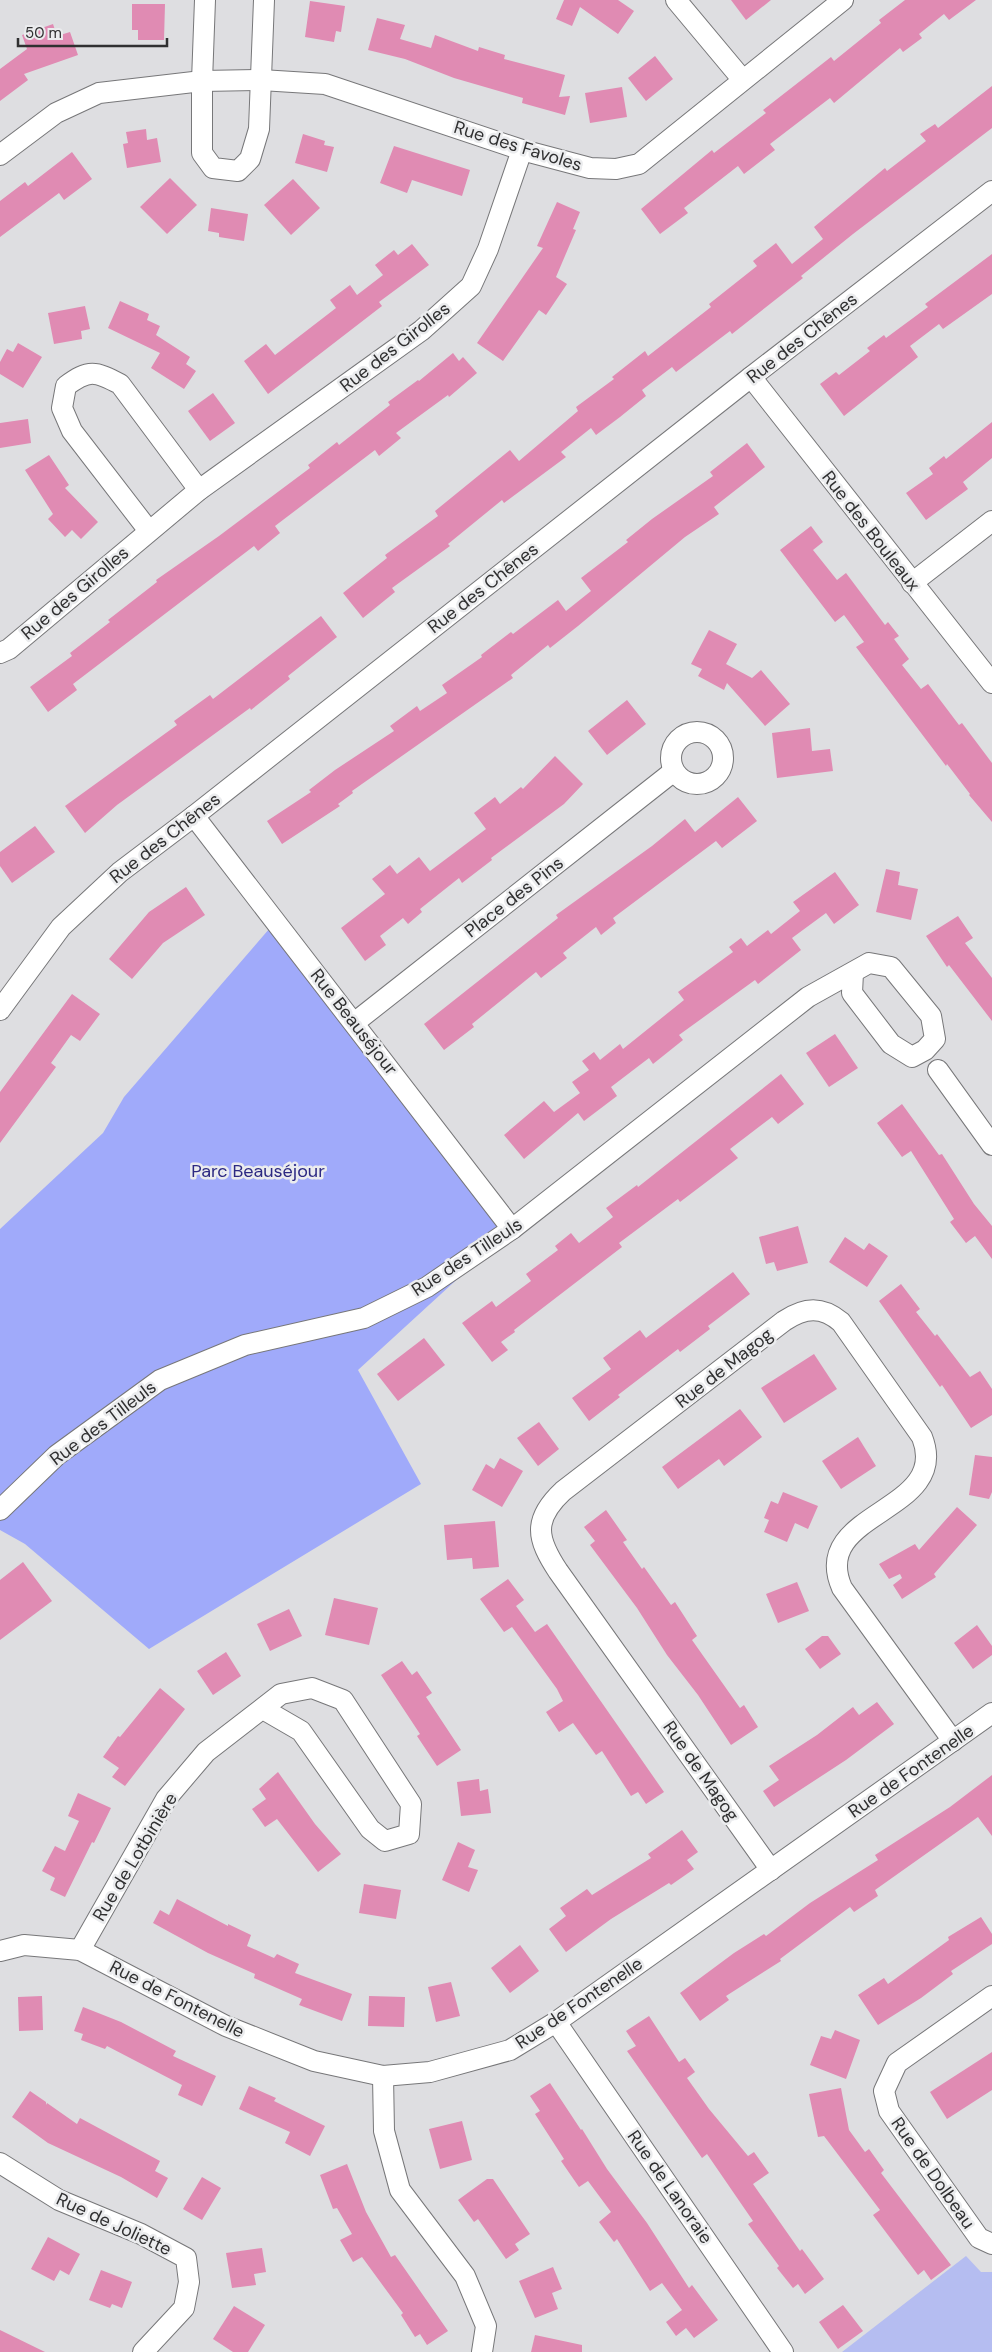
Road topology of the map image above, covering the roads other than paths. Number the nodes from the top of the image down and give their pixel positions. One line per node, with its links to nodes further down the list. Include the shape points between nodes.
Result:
1 (205, 0): 7 (street)
2 (264, 0): 6 (street)
3 (676, 0): 5 (street)
4 (842, 0): 5 (street, Rue des Favoles)
5 (742, 79): 8 (street, Rue des Favoles, via 639,164 616,169 590,168)
6 (261, 80): 7 (street, Rue des Favoles); 7 (street, via 259,129 250,159 238,171 213,168 202,152); 8 (street, Rue des Favoles, via 325,84)
7 (202, 81): 9 (street, Rue des Favoles, via 99,93 56,113)
8 (522, 150): 12 (street, Rue des Girolles, via 488,249 471,286 422,330)
9 (0, 155)
10 (992, 191): 11 (street, Rue des Chênes)
11 (751, 377): 15 (street, Rue des Bouleaux); 19 (street, Rue des Chênes)
12 (199, 490): 14 (street, Rue des Girolles); 14 (street, via 120,384 102,374 83,374 66,386 62,408 72,431)
13 (992, 522): 15 (street)
14 (149, 530): 16 (street, Rue des Girolles, via 9,649)
15 (912, 583): 17 (street, Rue des Bouleaux)
16 (0, 653)
17 (992, 683)
18 (674, 771): 22 (street, Place des Pins)
19 (194, 816): 21 (street, Rue des Chênes, via 120,872 60,927); 22 (street, Rue Beauséjour)
20 (854, 973): 20 (street, Rue des Tilleuls, via 869,963 892,967 930,1016 935,1039 925,1050 912,1057 891,1044 852,993); 25 (street, Rue des Tilleuls, via 808,997)
21 (0, 1010)
22 (354, 1023): 25 (street, Rue Beauséjour)
23 (938, 1070): 24 (street)
24 (992, 1145)
25 (512, 1229): 26 (street, Rue des Tilleuls, via 427,1287 364,1318 246,1345 160,1380 57,1455)
26 (0, 1510)
27 (263, 1709): 27 (street, Rue de Lotbinière, via 301,1731 370,1829 384,1841 409,1834 411,1804 343,1700 312,1688 281,1694); 31 (street, Rue de Lotbinière, via 206,1752 166,1799)
28 (992, 1713): 29 (street, Rue de Fontenelle)
29 (953, 1741): 30 (street, Rue de Fontenelle); 30 (street, Rue de Magog, via 842,1588 836,1570 845,1540 920,1481 926,1464 926,1447 841,1322 825,1311 800,1312 563,1491 546,1511 540,1532 558,1571)
30 (771, 1870): 34 (street, Rue de Fontenelle)
31 (80, 1950): 32 (street, Rue de Fontenelle, via 24,1945); 35 (street, Rue de Fontenelle, via 226,2026 314,2061)
32 (0, 1951)
33 (992, 1996): 37 (street, Rue de Dolbeau, via 897,2063 884,2091 889,2111 979,2238)
34 (556, 2022): 35 (street, Rue de Fontenelle, via 510,2050 430,2072); 40 (street, Rue de Lanoraie)
35 (383, 2076): 39 (street, via 384,2131 400,2190 473,2291 486,2326)
36 (0, 2163): 38 (street, Rue de Joliette, via 59,2200 141,2234 186,2258 189,2282 184,2308)
37 (992, 2244)
38 (144, 2352)
39 (482, 2352)
40 (783, 2352)

